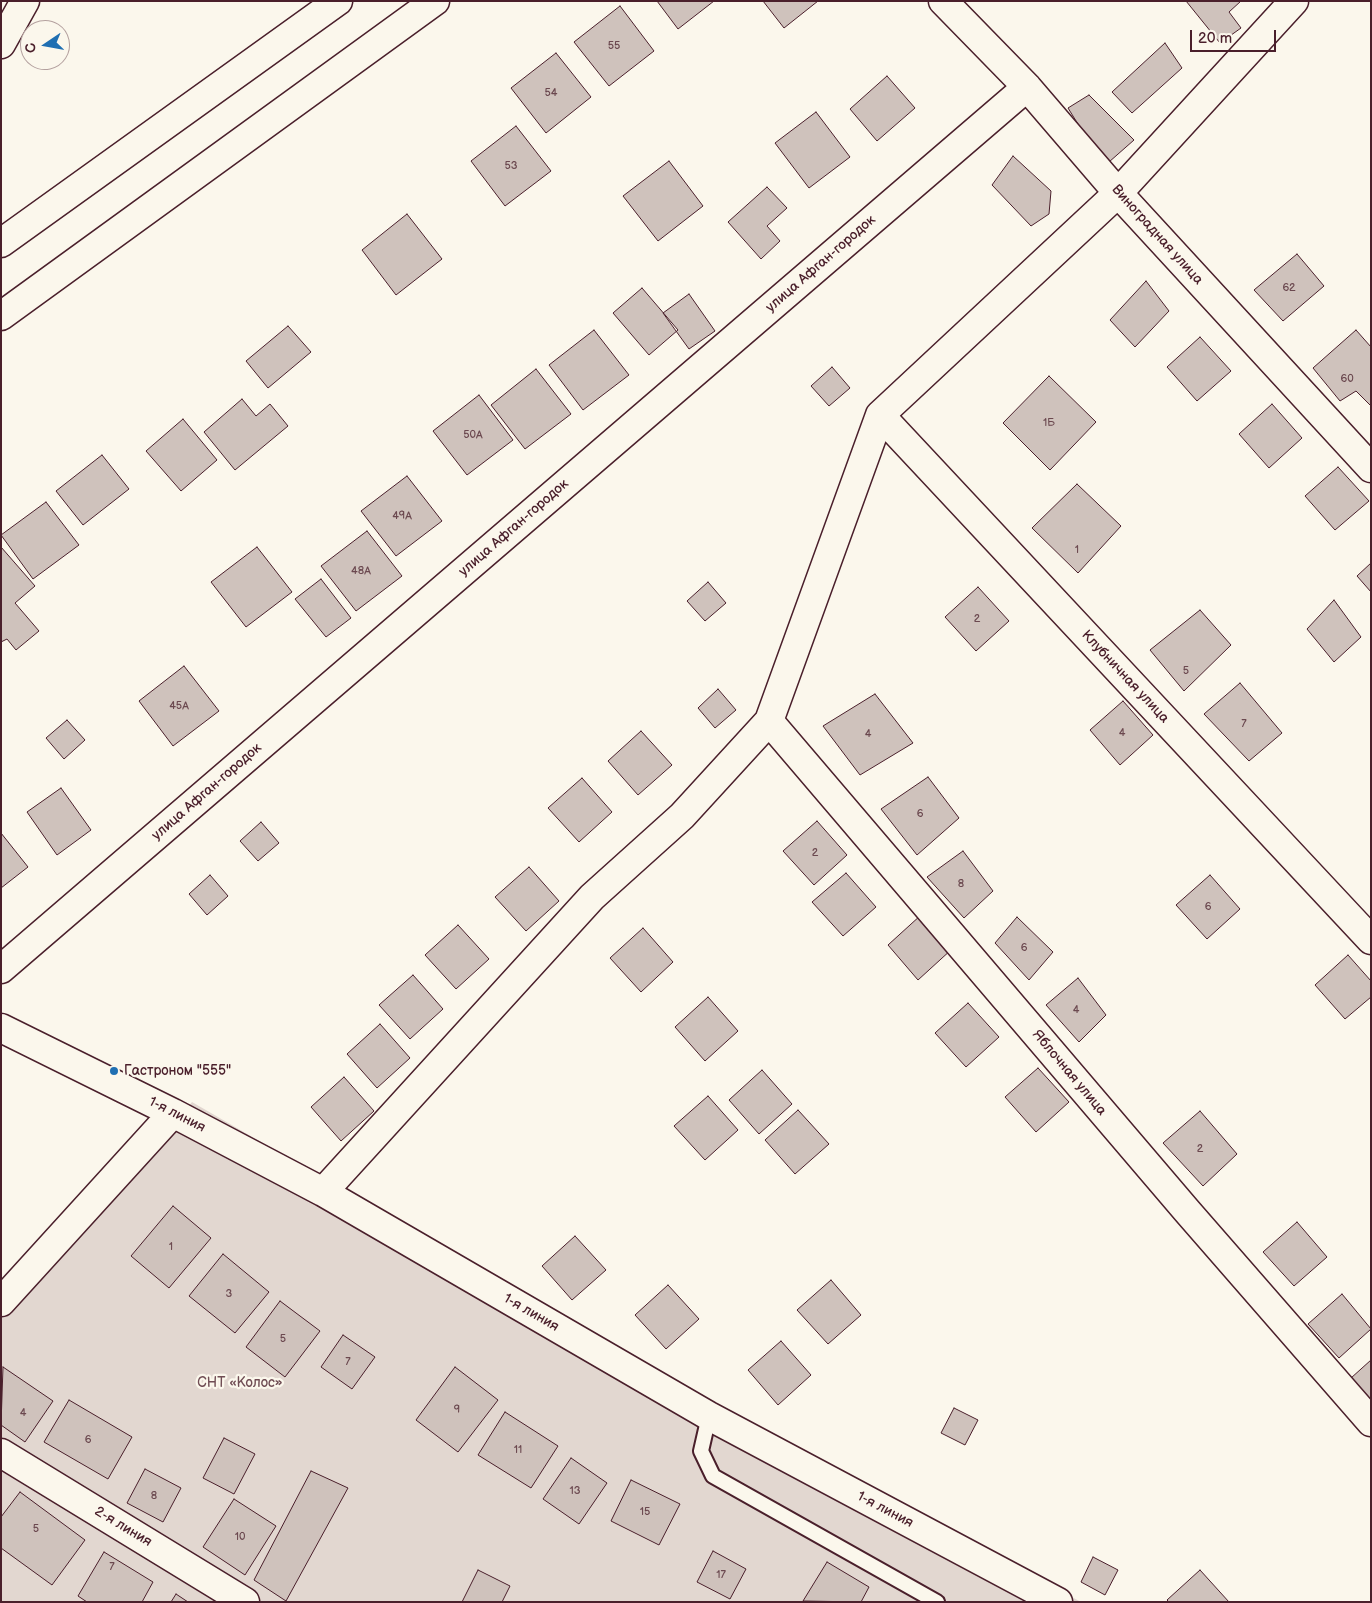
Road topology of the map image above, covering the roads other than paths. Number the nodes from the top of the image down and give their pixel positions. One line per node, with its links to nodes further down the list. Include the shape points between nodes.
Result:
1 (25, 1): 6 (street)
2 (338, 1): 9 (street)
3 (435, 1): 10 (street)
4 (942, 1): 7 (street, Виноградная улица)
5 (1294, 1): 8 (street)
6 (1, 44)
7 (1027, 87): 8 (street, Виноградная улица); 15 (street, улица Афган-городок)
8 (1118, 192): 11 (street); 12 (street, Виноградная улица)
9 (1, 243)
10 (1, 316)
11 (880, 415): 13 (street); 14 (street, Клубничная улица)
12 (1371, 468)
13 (769, 721): 18 (street, via 682,816 592,897); 21 (street, Яблочная улица)
14 (1371, 940)
15 (1, 969)
16 (1, 1028): 17 (street, 1-я линия)
17 (173, 1113): 18 (street, 1-я линия); 19 (street)
18 (323, 1192): 20 (street, 1-я линия)
19 (1, 1302)
20 (709, 1416): 24 (lane, via 700,1451 713,1476); 25 (street, 1-я линия)
21 (1371, 1422)
22 (1, 1453): 23 (street, 2-я линия)
23 (245, 1602)
24 (937, 1602)
25 (1058, 1602)

